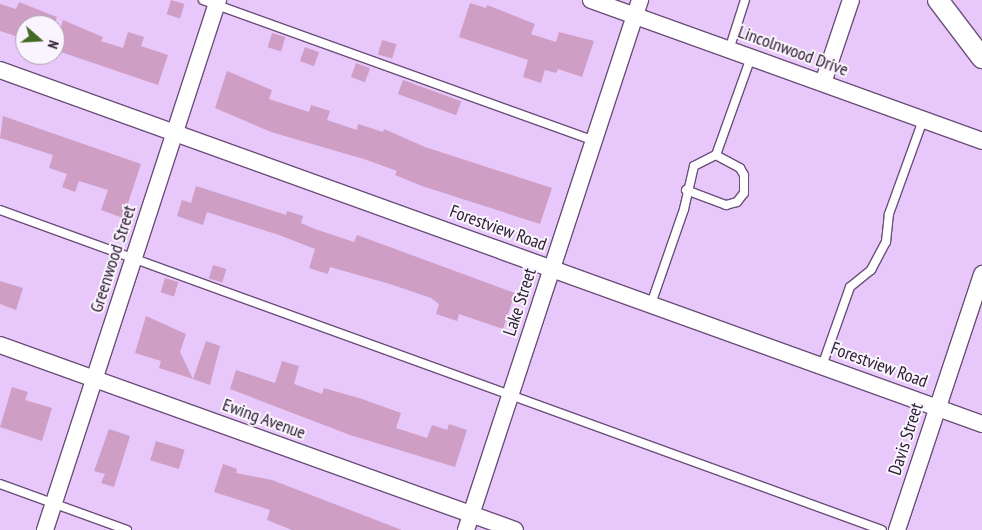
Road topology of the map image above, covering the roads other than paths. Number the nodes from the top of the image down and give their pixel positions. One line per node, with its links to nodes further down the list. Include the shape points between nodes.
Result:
1 (591, 0): 7 (street, Lincolnwood Drive)
2 (640, 0): 7 (street, Lake Street)
3 (745, 0): 8 (lane)
4 (851, 0): 12 (street)
5 (938, 0): 10 (street)
6 (212, 2): 14 (street, Greenwood Street); 15 (lane)
7 (635, 16): 8 (street, Lincolnwood Drive); 15 (street, Lake Street)
8 (729, 50): 9 (street, Lincolnwood Drive)
9 (751, 58): 12 (street, Lincolnwood Drive); 17 (lane)
10 (982, 58)
11 (0, 70): 14 (street, Forestview Road)
12 (823, 83): 13 (street, Lincolnwood Drive)
13 (923, 120): 16 (street, Lincolnwood Drive); 25 (lane, via 889,214 886,242 872,270 850,287)
14 (174, 133): 20 (street, Greenwood Street); 21 (street, Forestview Road)
15 (594, 141): 21 (street, Lake Street)
16 (982, 141)
17 (716, 155): 18 (lane, via 694,166); 18 (lane, via 740,168 744,175 744,193 737,202 726,205)
18 (686, 190): 23 (lane, via 684,208)
19 (0, 210): 20 (lane)
20 (134, 259): 26 (street, Greenwood Street); 27 (lane)
21 (552, 269): 23 (street, Forestview Road); 27 (street, Lake Street)
22 (982, 274): 28 (street, Davis Street)
23 (651, 304): 25 (street, Forestview Road)
24 (0, 345): 26 (street, Ewing Avenue)
25 (822, 366): 28 (street, Forestview Road)
26 (95, 379): 31 (street, Greenwood Street); 32 (street, Ewing Avenue)
27 (511, 394): 32 (street, Lake Street); 37 (lane)
28 (938, 408): 29 (street, Forestview Road); 38 (street, Davis Street)
29 (982, 424)
30 (0, 484): 31 (lane)
31 (54, 504): 33 (street, Greenwood Street); 34 (lane)
32 (471, 514): 35 (street, Lake Street); 36 (street, Ewing Avenue)
33 (45, 530)
34 (127, 530)
35 (466, 530)
36 (515, 530)
37 (882, 530)
38 (897, 530)

